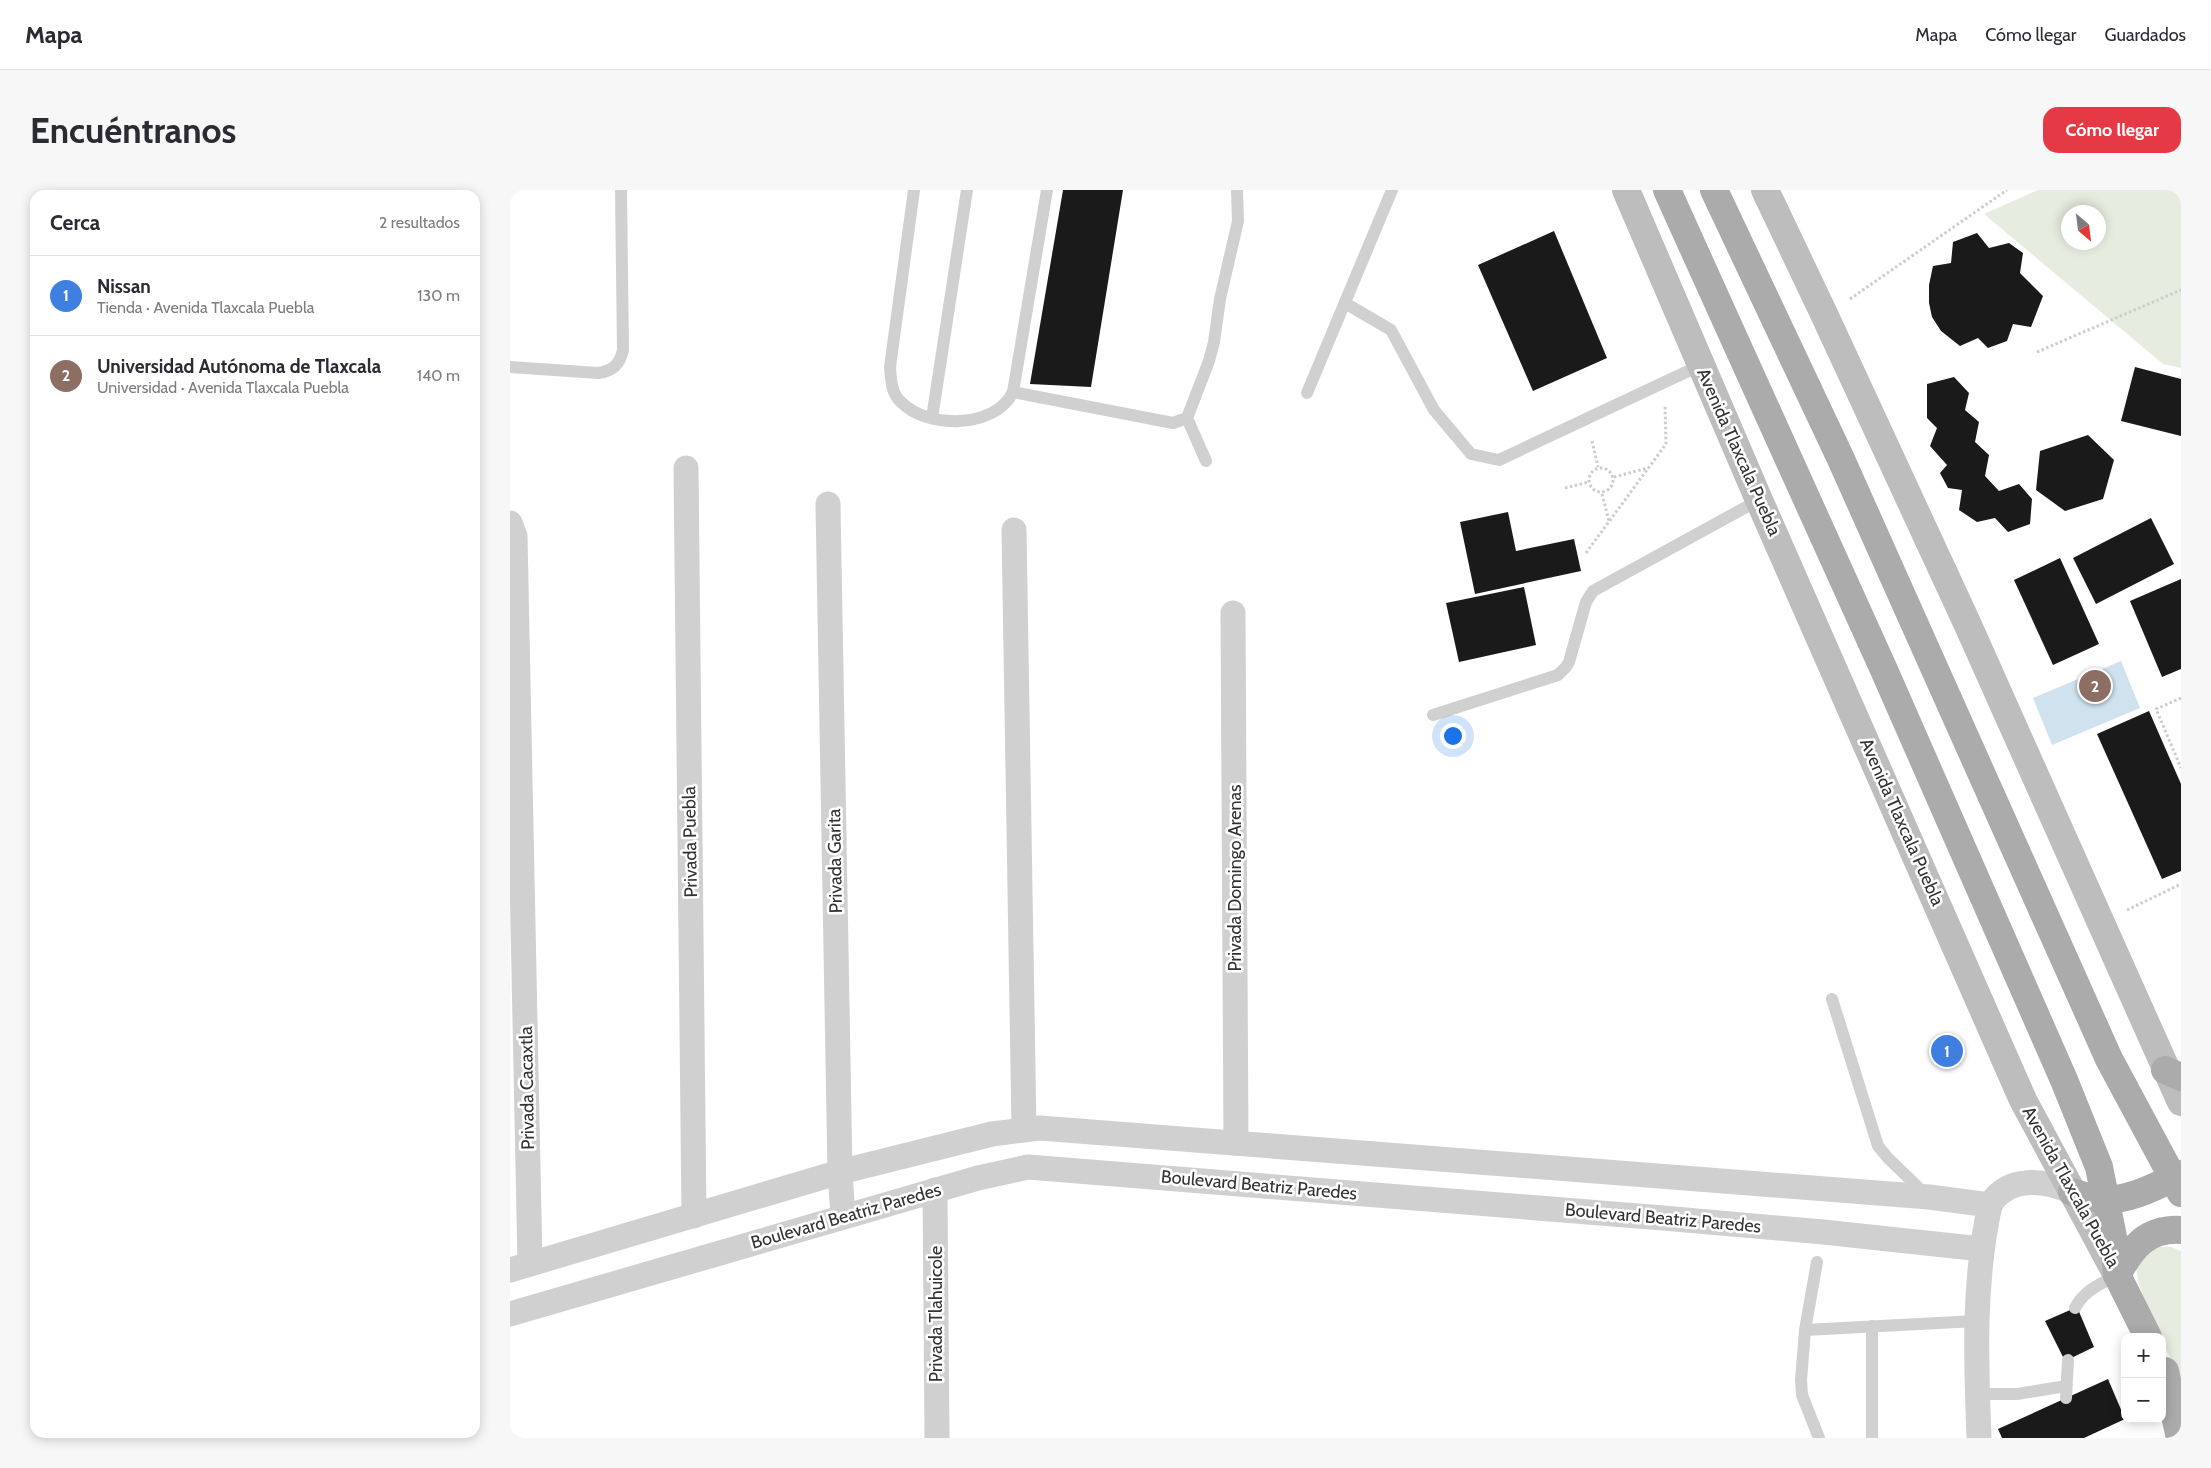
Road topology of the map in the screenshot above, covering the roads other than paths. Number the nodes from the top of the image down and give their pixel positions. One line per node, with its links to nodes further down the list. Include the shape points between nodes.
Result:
1 (621, 190): 13 (lane, via 621,359 607,372 598,373)
2 (914, 190): 16 (lane, via 890,366 891,385 900,401 914,413)
3 (967, 190): 16 (lane)
4 (1047, 190): 14 (lane)
5 (1237, 190): 17 (lane, via 1238,221 1214,342)
6 (1392, 190): 11 (lane)
7 (1626, 190): 12 (main road, Avenida Tlaxcala Puebla)
8 (1667, 190): 36 (main road, Avenida Tlaxcala Puebla, via 1962,847 2087,1136)
9 (1714, 190): 32 (main road, via 1840,457 2109,1059)
10 (1764, 190): 27 (main road, via 1963,614 2100,923)
11 (1345, 303): 12 (lane, via 1390,330 1434,410 1471,454 1499,460); 15 (lane)
12 (1701, 365): 20 (main road, Avenida Tlaxcala Puebla)
13 (510, 367)
14 (1013, 392): 16 (lane, via 1000,408 978,419 960,422); 17 (lane, via 1165,423)
15 (1307, 393)
16 (932, 418)
17 (1187, 418): 18 (lane)
18 (1206, 461)
19 (686, 468): 38 (street, Privada Puebla)
20 (1759, 500): 25 (lane, via 1593,590 1586,602 1566,667 1558,675); 34 (main road, Avenida Tlaxcala Puebla, via 2023,1100)
21 (828, 504): 31 (street, Privada Garita)
22 (510, 523): 43 (street, Privada Cacaxtla, via 515,536)
23 (1014, 530): 29 (street)
24 (1233, 613): 30 (street, Privada Domingo Arenas)
25 (1433, 715)
26 (1832, 999): 35 (lane, via 1878,1146)
27 (2173, 1074): 28 (main road)
28 (2181, 1102)
29 (1024, 1129): 30 (street); 31 (street)
30 (1236, 1143): 35 (street)
31 (840, 1172): 38 (street); 39 (street, Privada Garita)
32 (2178, 1182): 36 (main road)
33 (935, 1190): 39 (street, Boulevard Beatriz Paredes); 41 (street, Boulevard Beatriz Paredes, via 1028,1167 1831,1232); 56 (street, Privada Tlahuicole)
34 (2072, 1192): 36 (main road); 37 (street, via 2056,1184 2032,1181 2004,1190); 44 (main road, Avenida Tlaxcala Puebla)
35 (1929, 1197): 37 (street)
36 (2107, 1199): 44 (main road, Avenida Tlaxcala Puebla)
37 (1990, 1205): 41 (street)
38 (694, 1216): 43 (street)
39 (844, 1217): 46 (street, Boulevard Beatriz Paredes)
40 (2181, 1230): 44 (main road, via 2157,1232 2146,1237 2136,1245)
41 (1982, 1249): 47 (street)
42 (1817, 1262): 49 (lane)
43 (520, 1267)
44 (2118, 1275): 45 (lane, via 2088,1290); 50 (main road)
45 (2075, 1308)
46 (510, 1314)
47 (1976, 1321): 48 (lane); 54 (street)
48 (1872, 1326): 49 (lane); 58 (lane)
49 (1805, 1330): 57 (lane, via 1802,1395)
50 (2146, 1333)
51 (2068, 1360): 54 (lane, via 2066,1392)
52 (2166, 1373): 55 (main road)
53 (2166, 1378): 60 (main road)
54 (1977, 1394): 59 (street)
55 (2181, 1401)
56 (937, 1438)
57 (1819, 1438)
58 (1872, 1438)
59 (1978, 1438)
60 (2180, 1438)

